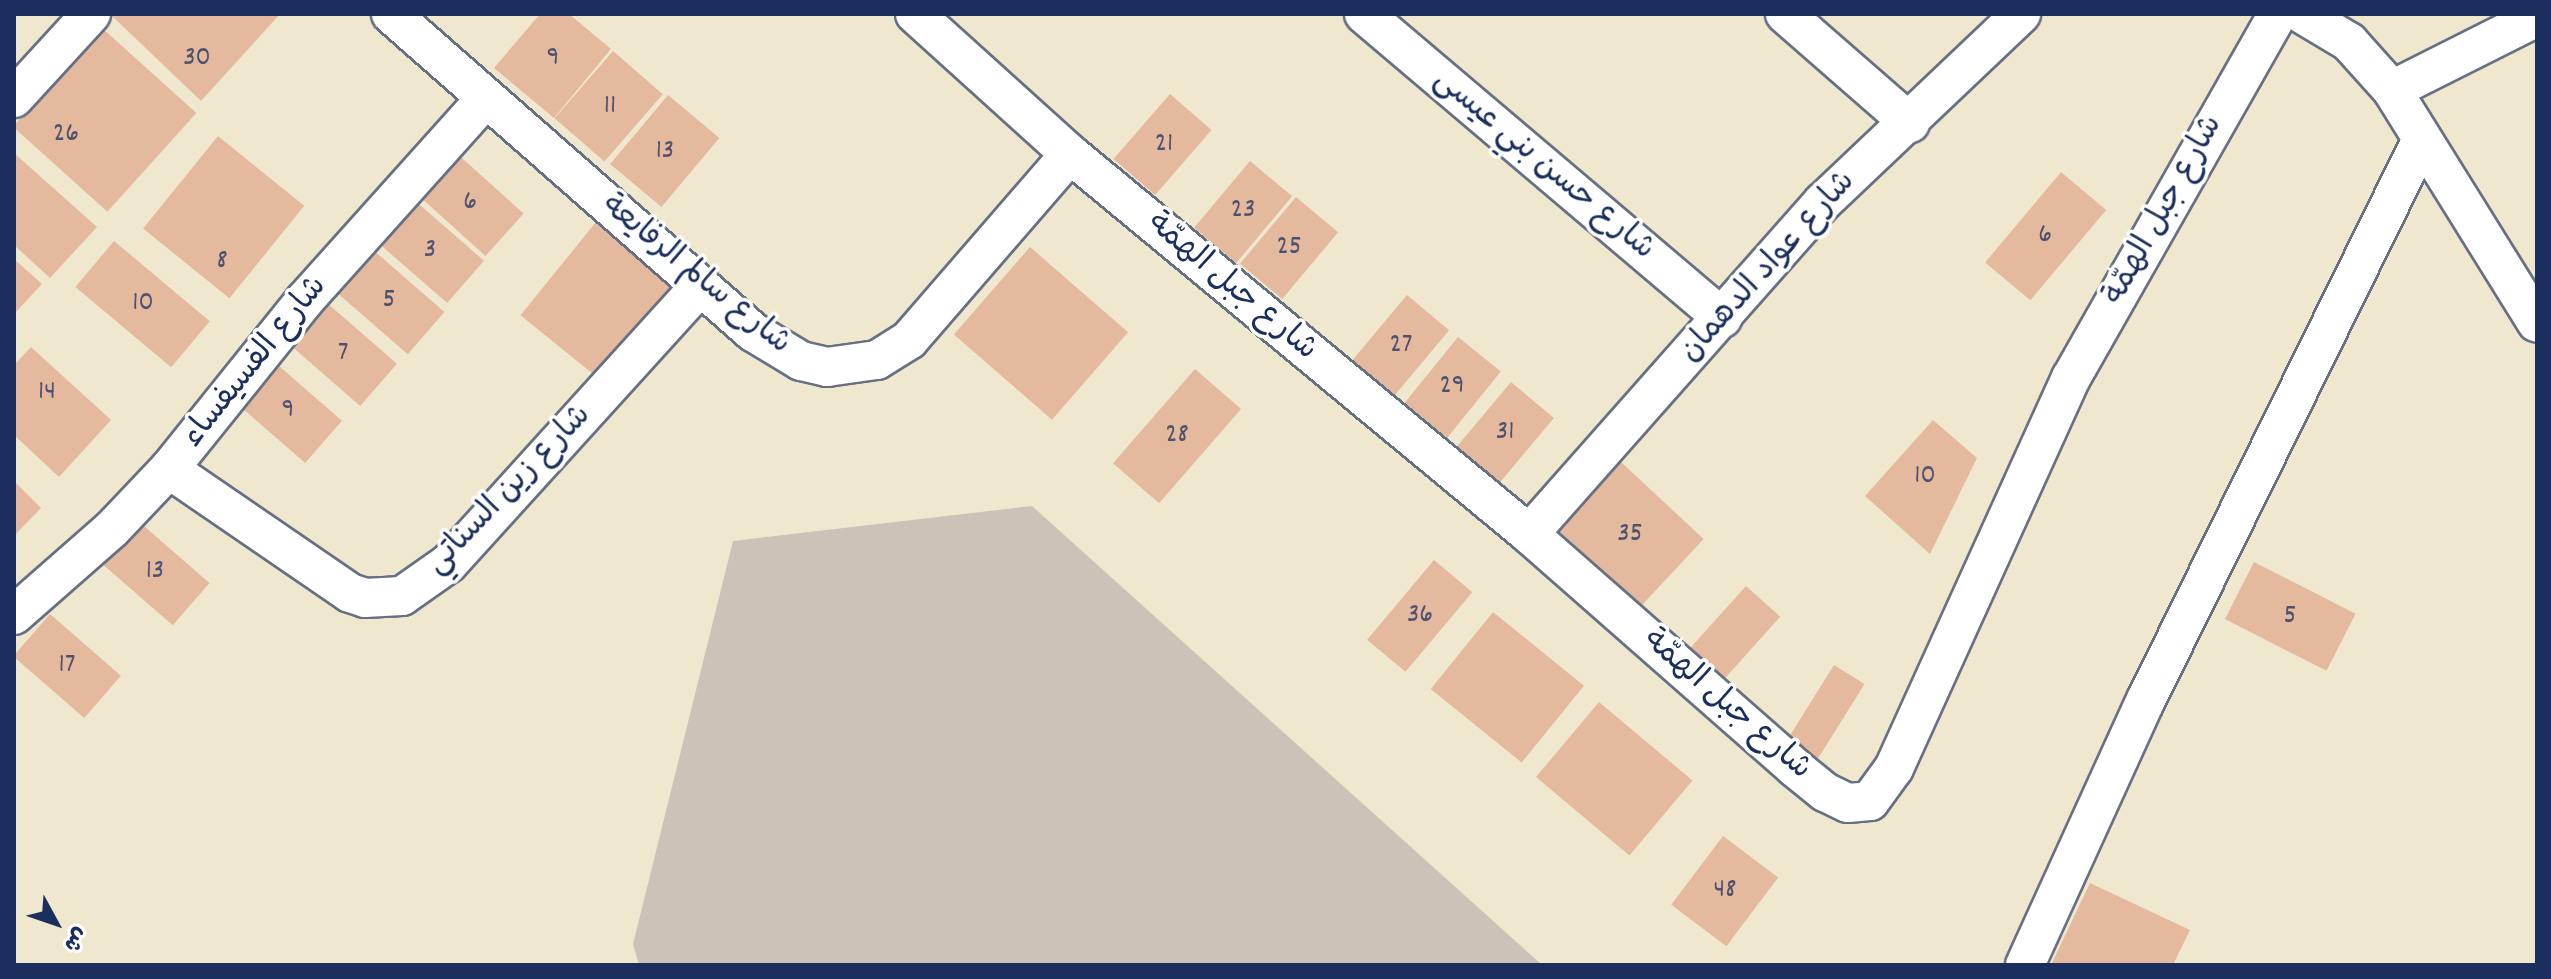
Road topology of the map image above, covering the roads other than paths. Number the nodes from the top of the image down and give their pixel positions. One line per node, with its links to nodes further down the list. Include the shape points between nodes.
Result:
1 (91, 14): 11 (street)
2 (391, 14): 12 (street, شارع سالم الرفايعة)
3 (915, 14): 15 (street, شارع جبل الهمّة)
4 (1364, 14): 17 (street, شارع حسن بني عيسى)
5 (1785, 14): 13 (street)
6 (2021, 14): 13 (street, شارع عواد الدهمان)
7 (2278, 14): 20 (street, شارع جبل الهمّة, via 2071,378 1894,768 1870,801 1848,803 1825,792)
8 (2302, 14): 10 (street, via 2349,42)
9 (2514, 21): 10 (street)
10 (2392, 90): 14 (street)
11 (14, 98)
12 (485, 99): 16 (street, شارع سالم الرفايعة); 19 (street, شارع الفسيفساء, via 304,301)
13 (1910, 123): 17 (street, شارع عواد الدهمان, via 1823,202)
14 (2421, 141): 18 (street); 22 (street, via 2145,702)
15 (1070, 154): 16 (street, شارع سالم الرفايعة, via 909,340 877,360 827,367 801,361 753,332); 20 (street, شارع جبل الهمّة)
16 (701, 285): 19 (street, شارع زين السناتي, via 449,563 402,596 365,598 350,593)
17 (1722, 318): 20 (street, شارع عواد الدهمان)
18 (2537, 323)
19 (169, 469): 21 (street, شارع الفسيفساء, via 112,529)
20 (1529, 534)
21 (14, 615)
22 (2025, 965)

